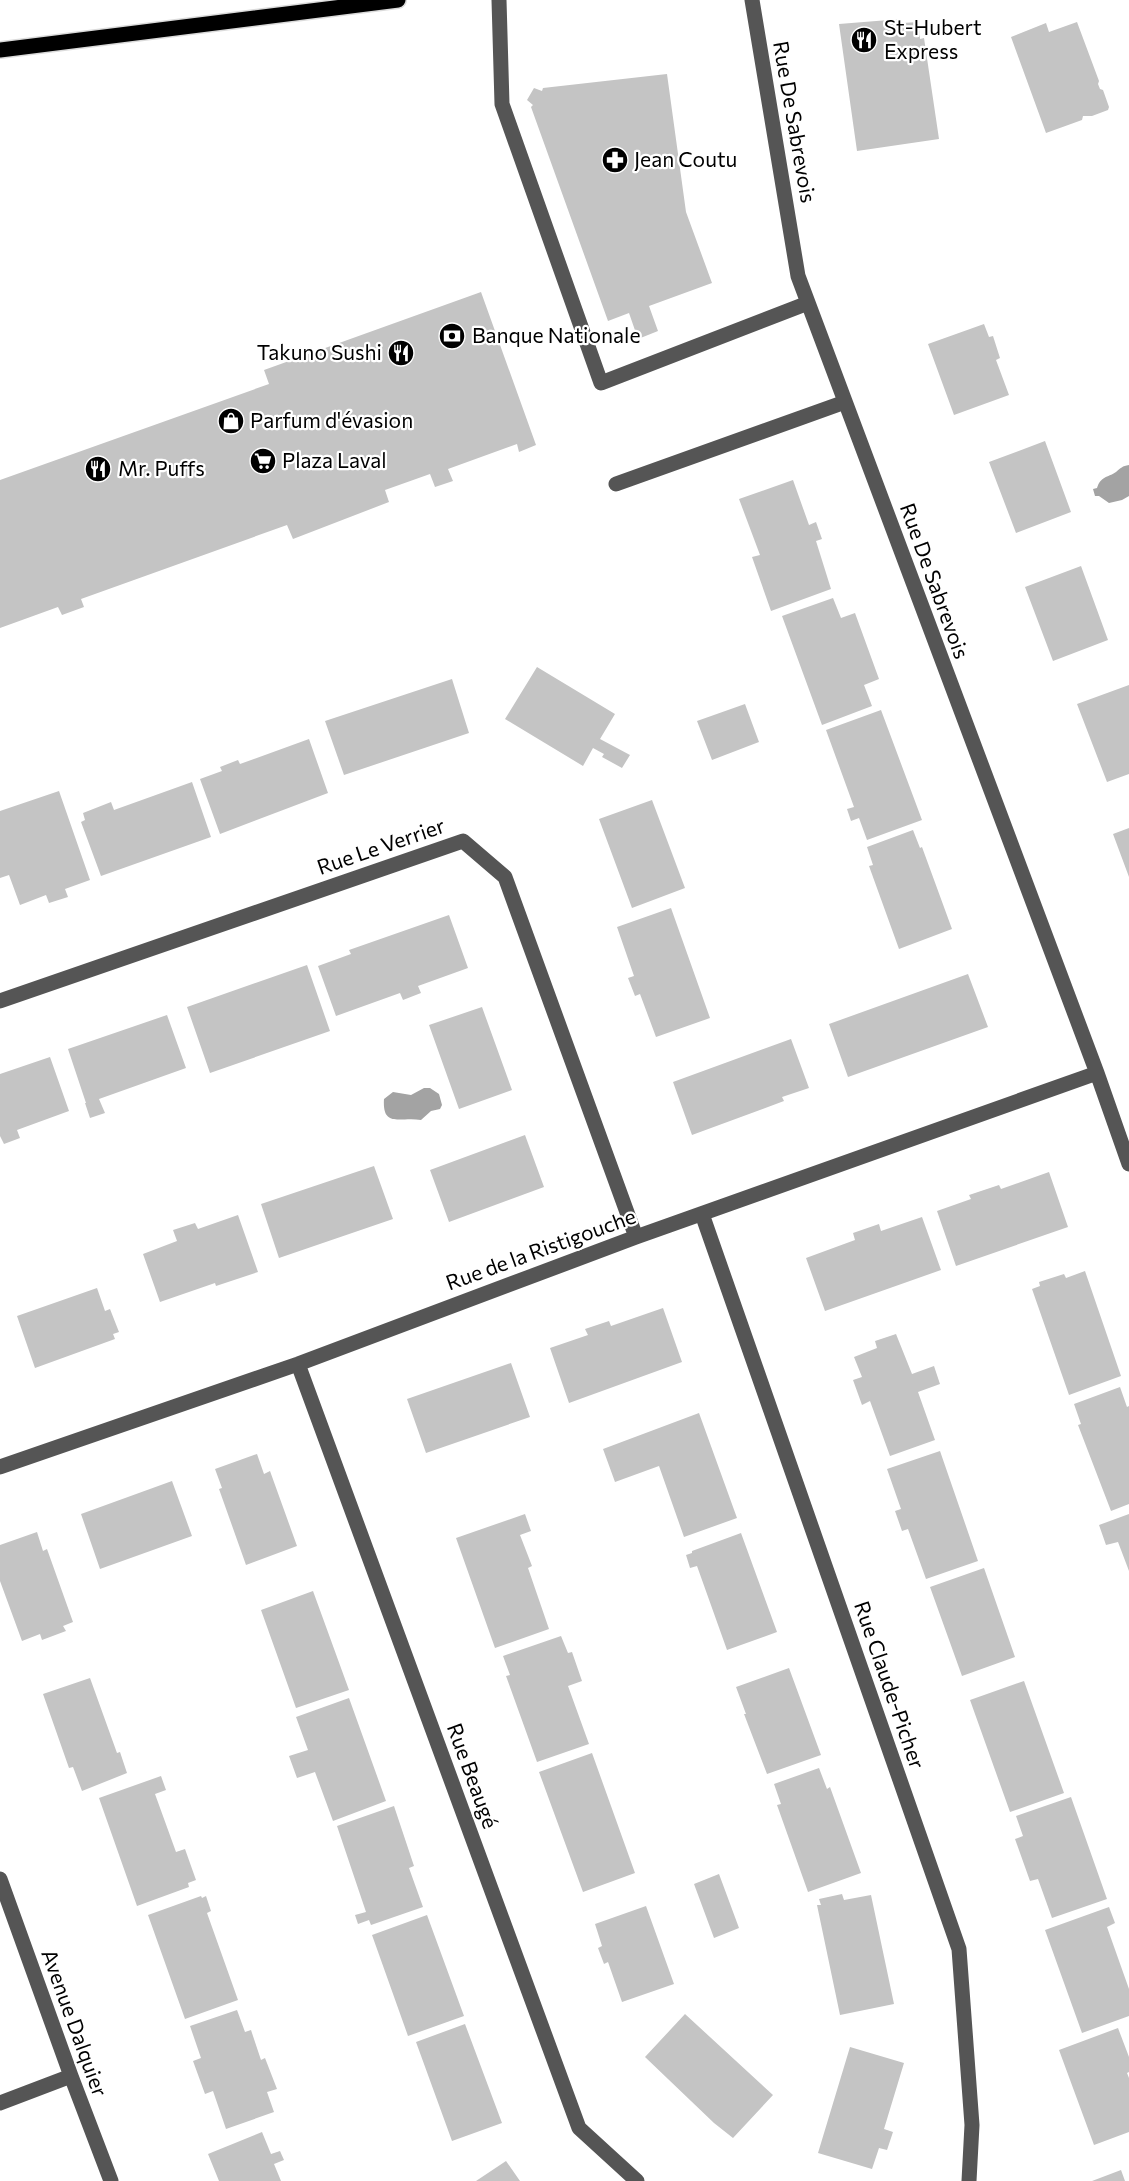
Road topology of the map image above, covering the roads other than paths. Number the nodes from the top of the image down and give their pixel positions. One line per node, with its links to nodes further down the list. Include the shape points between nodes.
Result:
1 (398, 0): 4 (main road)
2 (499, 0): 5 (street, via 502,104 601,383)
3 (752, 0): 5 (street, Rue De Sabrevois, via 798,276)
4 (0, 50)
5 (808, 303): 6 (street, Rue De Sabrevois)
6 (845, 402): 7 (street); 9 (street, Rue De Sabrevois)
7 (616, 484)
8 (0, 1001): 12 (street, Rue Le Verrier, via 463,841 505,878)
9 (1097, 1073): 10 (street, Rue De Sabrevois); 11 (street, Rue de la Ristigouche)
10 (1129, 1164)
11 (702, 1214): 12 (street, Rue de la Ristigouche); 20 (street, Rue Claude-Picher, via 959,1949 972,2125)
12 (636, 1236): 13 (street, Rue de la Ristigouche)
13 (298, 1364): 14 (street, Rue de la Ristigouche); 19 (street, Rue Beaugé, via 579,2128)
14 (0, 1467)
15 (0, 1879): 16 (street, Avenue Dalquier)
16 (71, 2076): 17 (street); 18 (street, Avenue Dalquier)
17 (0, 2103)
18 (111, 2181)
19 (637, 2181)
20 (969, 2181)

